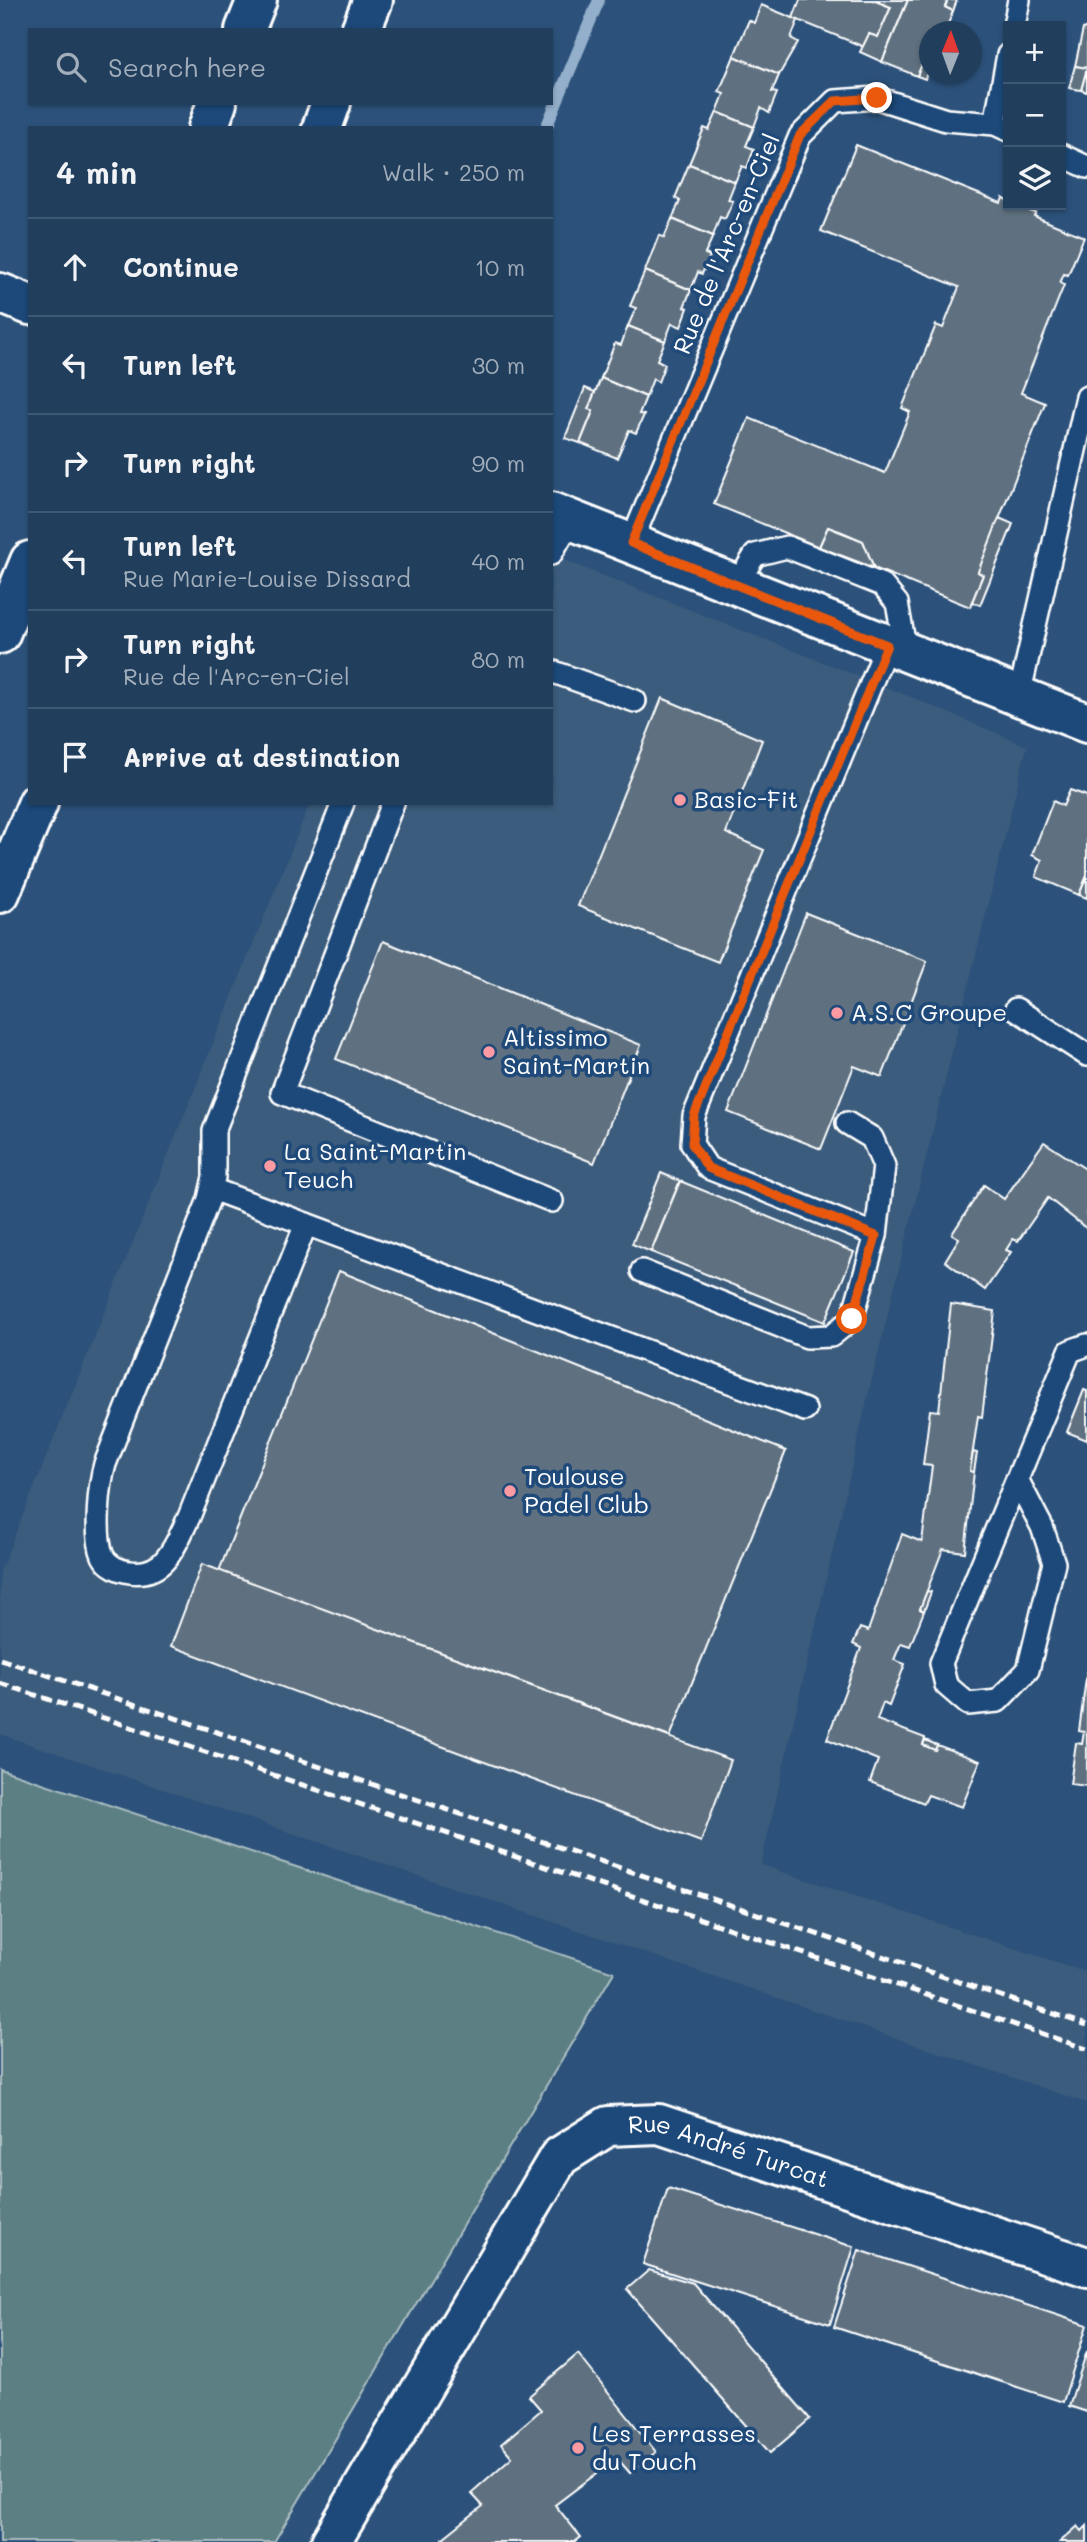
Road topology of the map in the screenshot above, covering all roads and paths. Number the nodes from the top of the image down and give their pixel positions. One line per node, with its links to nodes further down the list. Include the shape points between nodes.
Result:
1 (257, 0): 5 (main road)
2 (373, 0): 6 (main road)
3 (1019, 0): 4 (lane)
4 (1015, 21)
5 (246, 28)
6 (362, 28)
7 (1005, 84): 12 (lane)
8 (216, 105): 10 (main road)
9 (330, 105): 11 (main road)
10 (209, 126)
11 (323, 126)
12 (1001, 127): 19 (lane, Rue de l'Arc-en-Ciel, via 946,120 877,98 835,101 800,135)
13 (1066, 157): 14 (lane)
14 (1087, 167)
15 (0, 293): 16 (main road)
16 (28, 304)
17 (1087, 397): 26 (lane)
18 (561, 515): 19 (main road); 20 (lane)
19 (631, 543): 22 (main road)
20 (553, 546)
21 (28, 566): 23 (main road)
22 (736, 585): 24 (main road); 24 (lane, via 755,555 787,547 831,564 882,585 897,603)
23 (0, 634)
24 (897, 648): 26 (main road); 39 (lane, via 694,1116 692,1144 708,1168)
25 (553, 672): 27 (lane)
26 (1019, 696): 28 (main road)
27 (635, 701)
28 (1087, 723)
29 (37, 805): 32 (main road)
30 (343, 805): 36 (lane, via 214,1131)
31 (392, 805): 37 (lane, via 282,1093)
32 (0, 893)
33 (1016, 1009): 34 (lane)
34 (1087, 1055)
35 (847, 1123): 39 (lane, via 872,1138 884,1166)
36 (212, 1189): 38 (lane); 38 (lane, via 101,1477 101,1550 110,1564 124,1571 150,1571 173,1549)
37 (552, 1201)
38 (306, 1224): 42 (lane)
39 (876, 1236): 40 (lane, via 852,1319 831,1336 807,1337)
40 (642, 1271)
41 (1087, 1345): 43 (lane, via 1070,1351)
42 (805, 1410)
43 (1017, 1479): 43 (lane, via 1042,1527 1054,1563 1028,1670 998,1700 968,1703 946,1685 940,1663)
44 (1087, 2267): 45 (main road, Rue André Turcat, via 659,2124 608,2126 559,2157)
45 (331, 2542)

